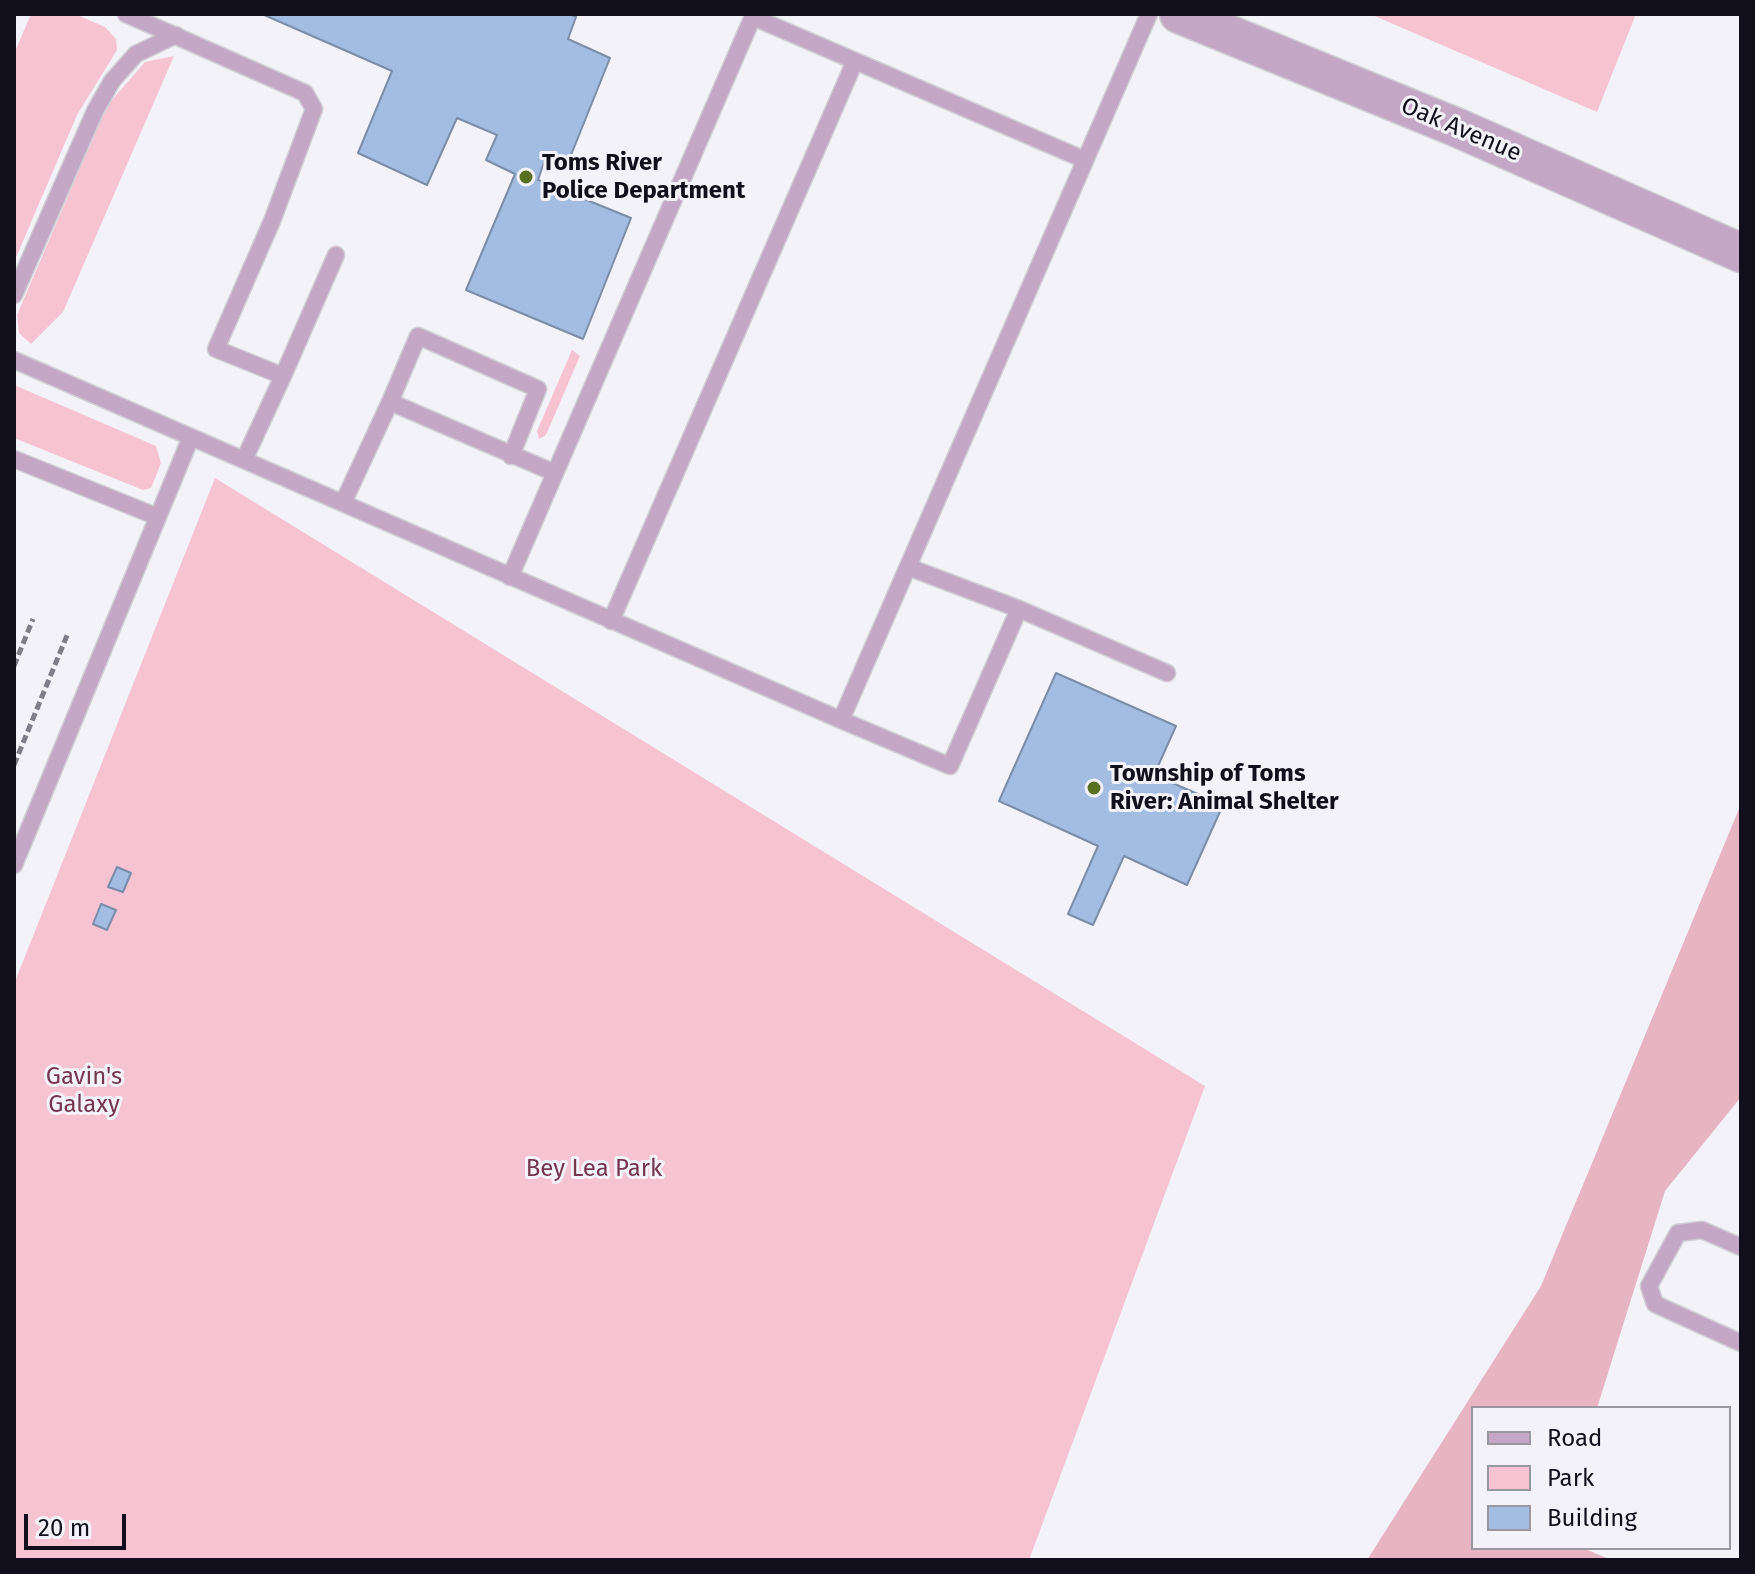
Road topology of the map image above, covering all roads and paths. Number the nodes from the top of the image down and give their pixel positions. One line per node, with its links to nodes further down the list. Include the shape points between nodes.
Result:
1 (126, 14): 5 (lane)
2 (1149, 14): 7 (lane)
3 (1179, 14): 8 (street, Oak Avenue, via 1458,128)
4 (754, 15): 6 (lane); 18 (lane)
5 (176, 35): 10 (lane, via 136,54 112,81); 12 (lane, via 305,93 314,109 216,349)
6 (855, 61): 7 (lane); 25 (lane)
7 (1085, 160): 21 (lane)
8 (1741, 253)
9 (336, 255): 12 (lane)
10 (14, 295)
11 (14, 360): 14 (lane)
12 (283, 376): 17 (lane)
13 (390, 402): 15 (lane); 15 (lane, via 418,336 538,389); 19 (lane)
14 (191, 437): 17 (lane); 20 (lane)
15 (511, 456): 18 (lane)
16 (14, 459): 20 (lane)
17 (244, 460): 19 (lane)
18 (555, 473): 22 (lane)
19 (343, 503): 22 (lane)
20 (158, 517): 31 (lane)
21 (908, 567): 23 (lane); 29 (lane)
22 (510, 577): 25 (lane)
23 (1019, 609): 28 (lane); 29 (lane, via 950,766)
24 (33, 619): 27 (path)
25 (611, 621): 29 (lane)
26 (68, 633): 30 (path)
27 (14, 666)
28 (1167, 673)
29 (841, 720)
30 (14, 765)
31 (14, 865)
32 (1741, 1247): 33 (lane, via 1702,1230 1678,1233 1649,1286 1655,1304)
33 (1741, 1343)

